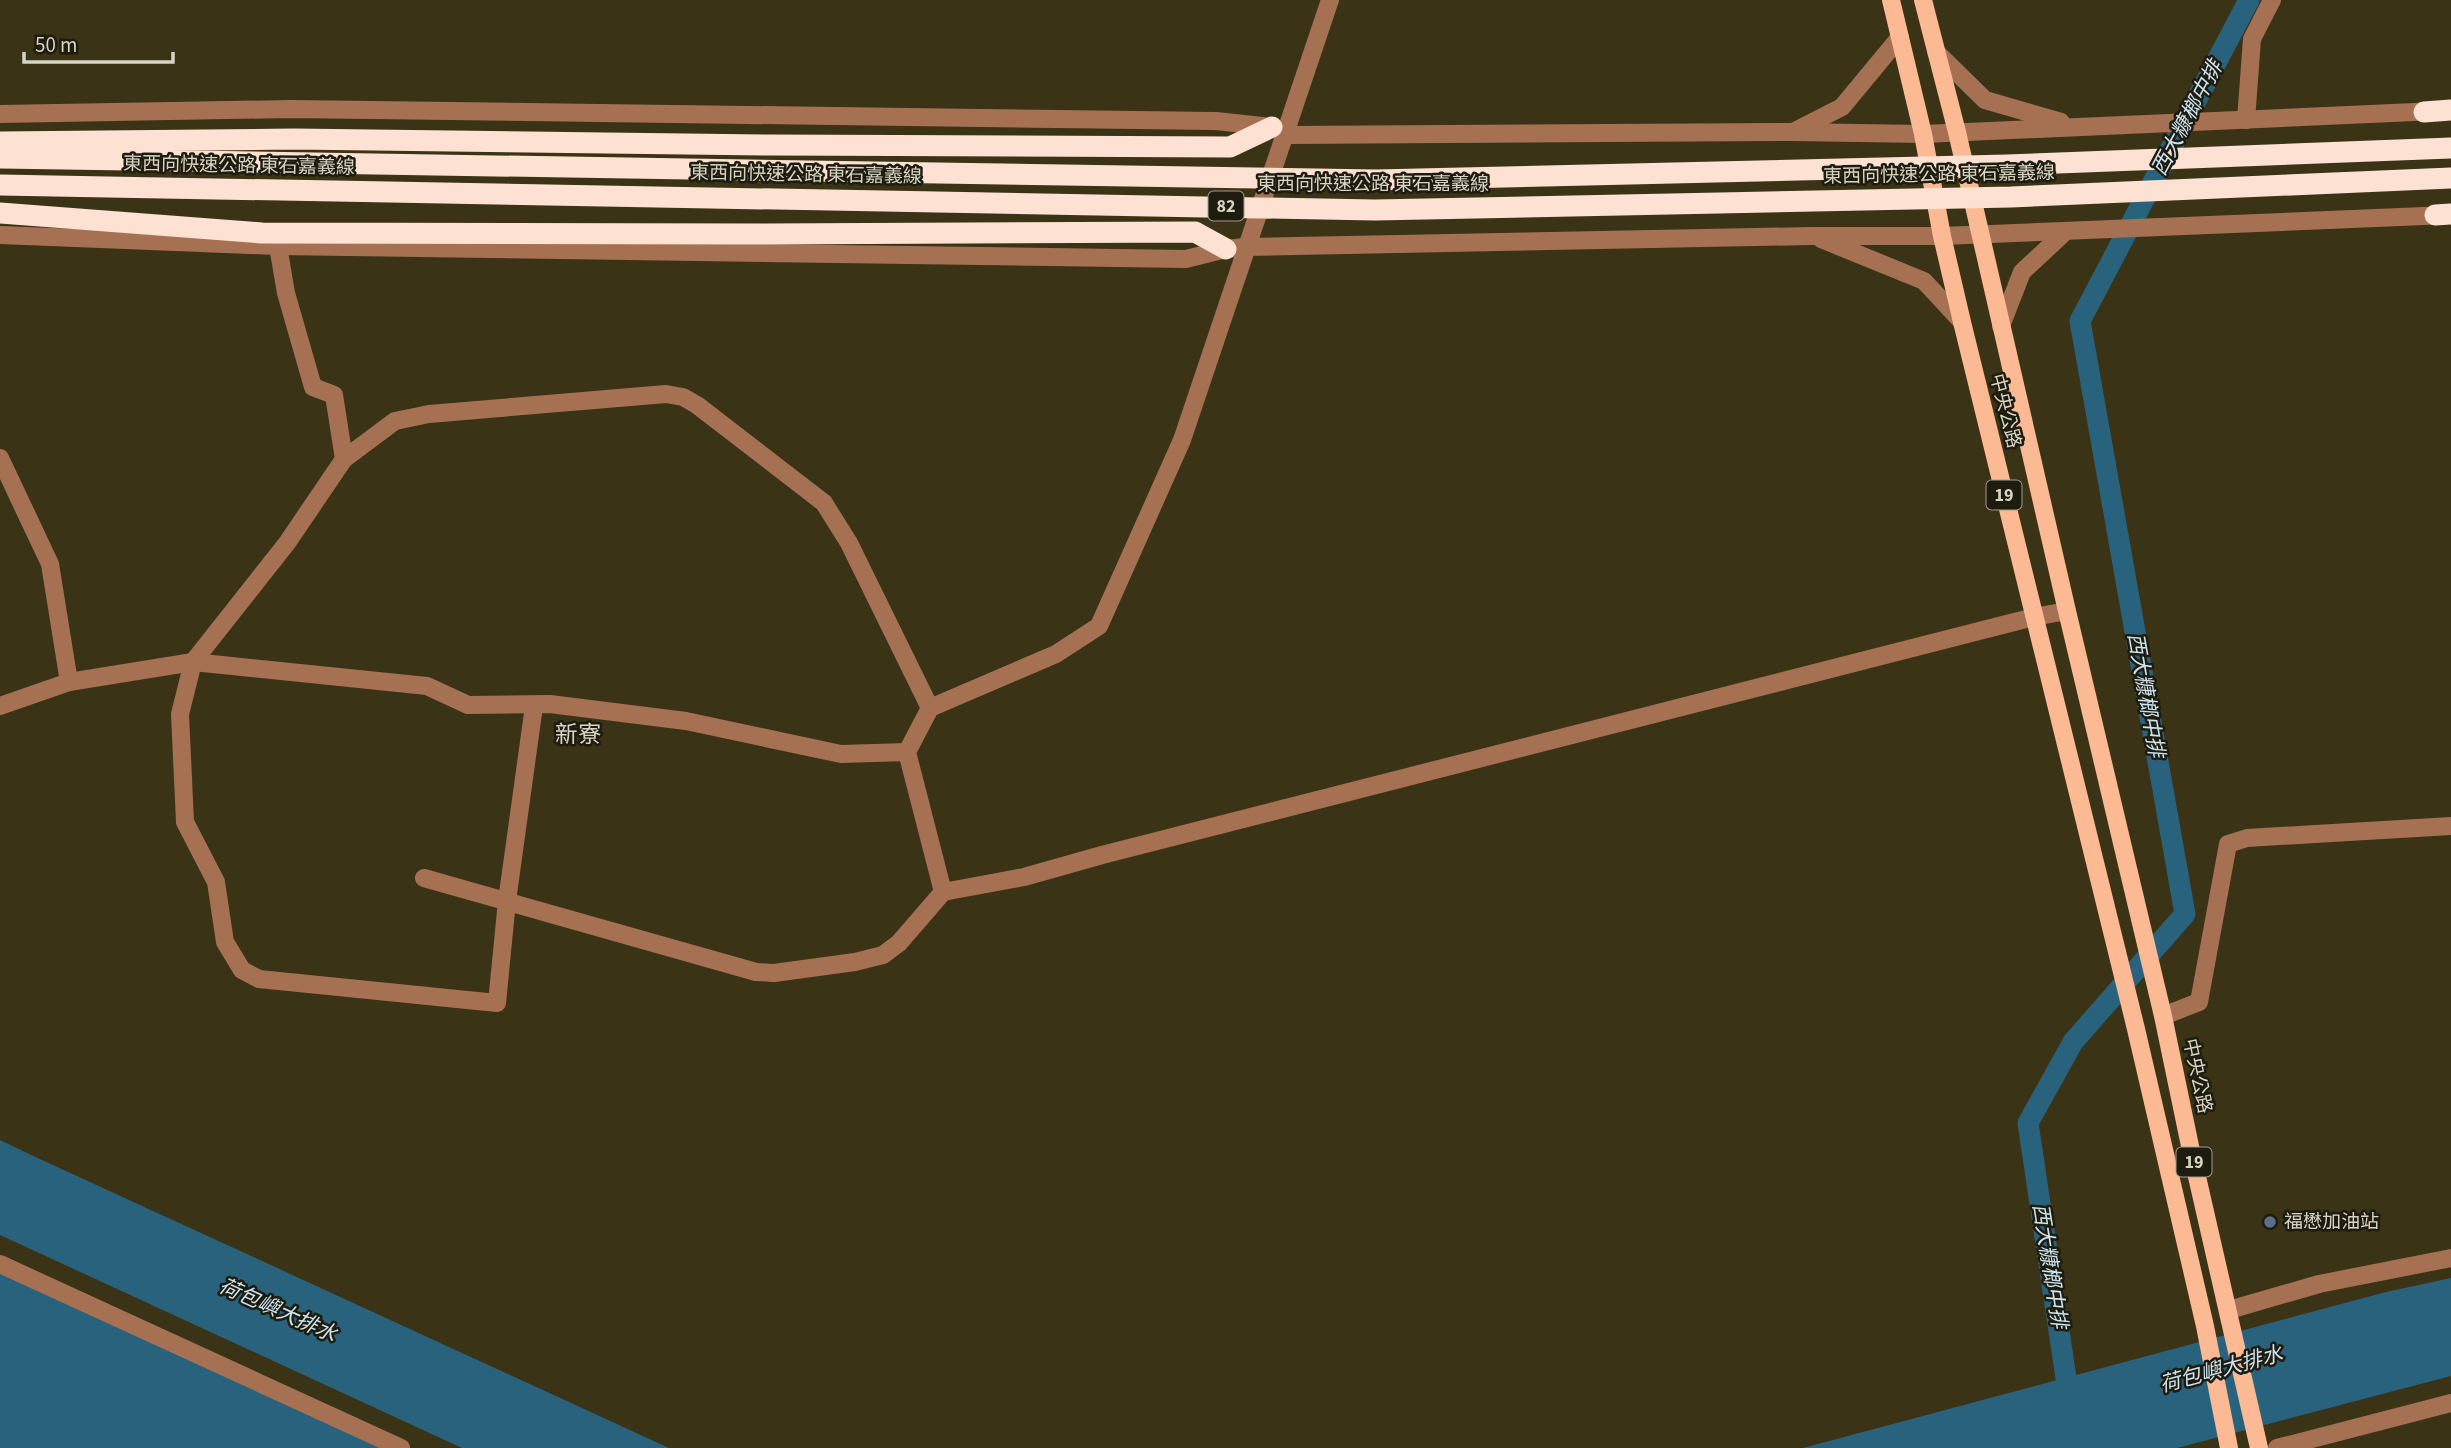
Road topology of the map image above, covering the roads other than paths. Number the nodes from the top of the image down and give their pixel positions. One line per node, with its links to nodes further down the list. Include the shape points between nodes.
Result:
1 (1330, 0): 12 (street)
2 (1891, 0): 5 (main road, 中央公路 / 19)
3 (1923, 0): 6 (main road, 中央公路 / 19)
4 (2273, 0): 10 (street, via 2252,39)
5 (1899, 37): 13 (street, via 1842,107); 15 (main road, 中央公路 / 19)
6 (1936, 52): 11 (street, via 1985,100); 14 (main road, 中央公路 / 19)
7 (2451, 110): 8 (highway)
8 (2424, 112): 10 (street)
9 (0, 114): 12 (street, via 291,109 1216,121)
10 (2246, 120): 11 (street)
11 (2081, 127): 14 (street)
12 (1279, 131): 13 (street); 16 (highway, via 1230,147 294,139); 29 (street)
13 (1793, 132): 15 (street)
14 (1957, 132): 15 (street); 24 (main road, 中央公路 / 19)
15 (1923, 134): 27 (main road, 中央公路 / 19)
16 (0, 142)
17 (2451, 148): 18 (highway, 東西向快速公路 東石嘉義線 / 82, bridge, via 2007,165 1376,180)
18 (0, 158)
19 (2451, 178): 20 (highway, 東西向快速公路 東石嘉義線 / 82, bridge, via 2011,197 1375,210)
20 (0, 184)
21 (0, 213): 29 (highway, via 262,233 1195,232)
22 (2446, 214): 23 (street)
23 (2072, 230): 24 (street); 31 (street, via 2022,272)
24 (1980, 234): 27 (street); 31 (main road, 中央公路 / 19)
25 (0, 235): 28 (street)
26 (1811, 236): 27 (street); 29 (street); 30 (street, via 1924,281)
27 (1942, 236): 30 (main road, 中央公路 / 19)
28 (278, 246): 29 (street, via 1186,259); 33 (street, via 286,293 313,387 334,395)
29 (1236, 248): 40 (street, via 1182,440 1099,626 1056,654)
30 (1962, 322): 35 (main road, 中央公路 / 19)
31 (2001, 326): 34 (main road, 中央公路 / 19)
32 (0, 458): 37 (street, via 50,564)
33 (344, 459): 36 (street, via 287,543); 40 (street, via 395,421 429,414 666,394 683,397 824,503 849,543)
34 (2067, 611): 35 (street); 46 (main road, 中央公路 / 19)
35 (2034, 617): 44 (street, via 1024,877); 52 (main road, 中央公路 / 19, via 2133,1016)
36 (193, 662): 37 (street); 39 (street, via 427,686 468,705); 45 (street, via 180,714 185,822 216,882 225,942 242,970 259,979 497,1003)
37 (69, 682): 38 (street)
38 (0, 706)
39 (534, 706): 41 (street, via 550,704 686,721 841,754); 45 (street)
40 (930, 708): 41 (street)
41 (907, 752): 44 (street)
42 (2451, 826): 46 (street, via 2247,838 2228,844 2199,1002)
43 (424, 878): 45 (street)
44 (943, 892): 45 (street, via 883,955 774,972 746,970)
45 (507, 901)
46 (2161, 1008): 49 (main road, 中央公路 / 19)
47 (2451, 1258): 49 (street, via 2319,1284)
48 (0, 1264): 53 (street)
49 (2231, 1316): 51 (main road, 19)
50 (2451, 1403): 54 (street)
51 (2258, 1442)
52 (2228, 1445)
53 (401, 1448)
54 (2277, 1448)

